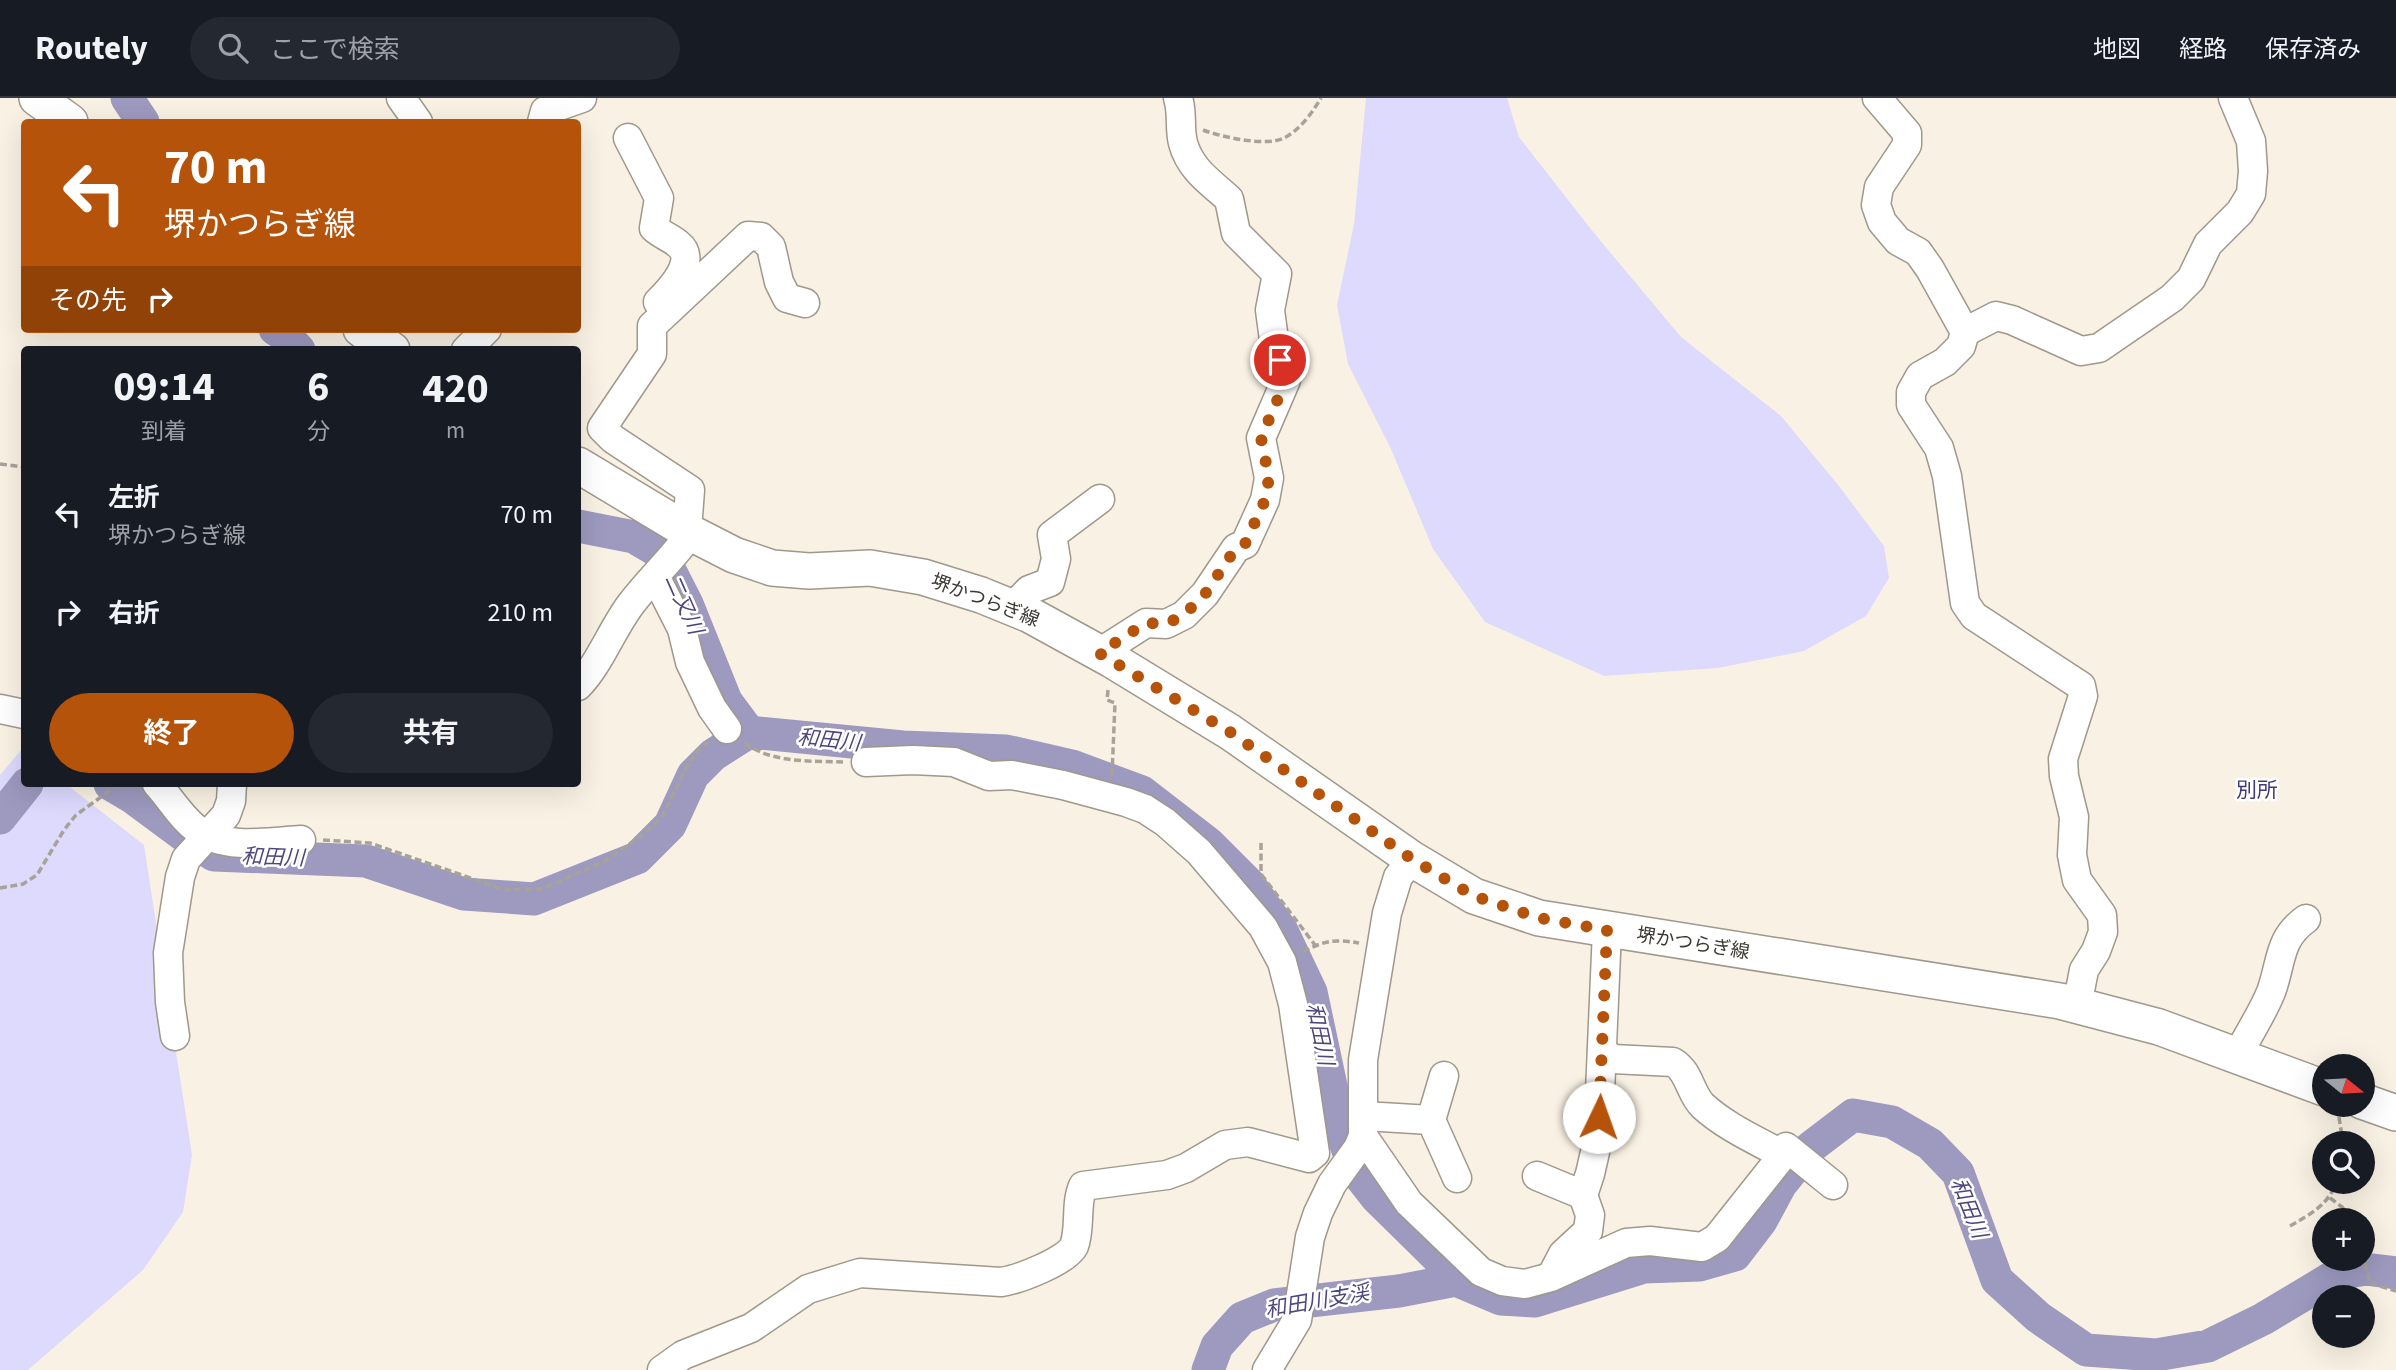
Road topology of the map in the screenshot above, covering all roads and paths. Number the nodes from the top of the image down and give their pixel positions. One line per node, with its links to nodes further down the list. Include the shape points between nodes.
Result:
1 (37, 98): 8 (main road)
2 (401, 98): 9 (street)
3 (582, 98): 10 (street, via 545,111)
4 (1321, 98): 7 (path, via 1300,127 1281,140 1234,140 1201,129)
5 (1877, 98): 14 (street, via 1907,132 1908,145 1880,187 1876,205 1882,222 1898,241 1918,252)
6 (2233, 98): 14 (street, via 2251,141 2250,194 2241,212 2208,244 2191,279 2172,298 2099,348 2081,351 1996,316)
7 (1180, 108): 26 (street, via 1183,143 1196,171 1230,199 1236,233 1277,274 1270,310 1286,380 1261,438 1269,478 1265,500 1245,544 1236,548 1205,594 1184,615 1166,624 1146,623)
8 (66, 119)
9 (416, 119)
10 (543, 119)
11 (628, 138): 13 (street, via 659,198 654,228 685,252 677,282 653,308)
12 (806, 303): 13 (street, via 787,298 771,247 761,237 748,236)
13 (652, 326): 23 (street, via 652,354 602,428 690,490)
14 (1965, 332): 47 (street, via 1961,346 1945,362 1920,376 1911,392 1911,405 1939,448 1947,476 1965,603 1974,616 2081,686 2083,696 2063,759 2064,776 2074,817 2077,880 2102,915 2103,932 2084,970)
15 (367, 333): 17 (main road)
16 (483, 333): 18 (street)
17 (386, 346)
18 (470, 346)
19 (0, 464): 20 (path)
20 (21, 467)
21 (581, 467): 23 (main road, 堺かつらぎ線)
22 (1100, 499): 25 (street, via 1052,535 1056,559 1050,582 1029,590)
23 (689, 532): 24 (street); 25 (main road, 堺かつらぎ線, via 772,568 870,568 923,577)
24 (656, 578): 27 (street, via 632,602); 30 (street, via 682,629 690,662)
25 (1012, 608): 26 (main road, 堺かつらぎ線)
26 (1105, 656): 33 (path, via 1107,700 1115,703); 40 (main road, 堺かつらぎ線, via 1230,732)
27 (582, 674)
28 (0, 709): 29 (street)
29 (21, 713)
30 (727, 729): 38 (path, via 701,747 663,815 645,833 605,862 541,889 505,890 370,843)
31 (752, 748): 32 (path, via 787,758)
32 (866, 762): 57 (street, via 954,762 989,776 1012,775 1126,802 1165,822 1199,852 1263,927 1282,962 1293,1004)
33 (1113, 769)
34 (114, 787): 41 (path, via 76,815 37,875 23,884)
35 (160, 787): 37 (street, via 198,830)
36 (232, 787): 37 (street, via 226,815)
37 (209, 835): 38 (street, via 230,842); 48 (street, via 186,859 180,877 168,953)
38 (301, 841)
39 (1261, 843): 44 (path, via 1261,874)
40 (1412, 859): 43 (main road, 堺かつらぎ線, via 1474,896 1539,918); 45 (street, via 1398,877)
41 (0, 888)
42 (2306, 919): 50 (street, via 2293,928 2281,952 2271,992)
43 (1607, 930): 47 (main road, 堺かつらぎ線); 49 (street)
44 (1315, 945): 45 (path, via 1334,939); 46 (path)
45 (1381, 946): 56 (street, via 1363,1060)
46 (1307, 950)
47 (2077, 1006): 50 (main road, 堺かつらぎ線, via 2159,1027)
48 (175, 1036)
49 (1602, 1051): 58 (street, via 1613,1059 1673,1062 1681,1067 1700,1104); 64 (street, via 1598,1139)
50 (2237, 1056): 52 (main road, 堺かつらぎ線)
51 (1444, 1076): 55 (street)
52 (2312, 1089)
53 (2375, 1109): 54 (main road, 堺かつらぎ線)
54 (2396, 1113)
55 (1431, 1120): 56 (street); 60 (street)
56 (1362, 1133): 61 (street); 69 (street, via 1409,1203 1481,1272 1525,1284)
57 (1315, 1153): 61 (street); 71 (street, via 1309,1158 1248,1142 1225,1145 1167,1175 1083,1186 1069,1253 1016,1280 860,1273 808,1289 751,1328 683,1355)
58 (1783, 1155): 62 (street, via 1786,1147); 69 (street, via 1717,1238 1702,1247 1626,1243)
59 (1537, 1176): 64 (street)
60 (1457, 1178)
61 (1332, 1184): 72 (street, via 1310,1237 1297,1320)
62 (1833, 1185)
63 (2332, 1194): 65 (path)
64 (1583, 1195): 69 (street, via 1590,1215 1588,1231 1563,1254)
65 (2330, 1198): 66 (path); 67 (path)
66 (2343, 1208)
67 (2290, 1226)
68 (2367, 1271): 70 (path, via 2370,1283)
69 (1551, 1277)
70 (2396, 1291)
71 (662, 1370)
72 (1267, 1370)

